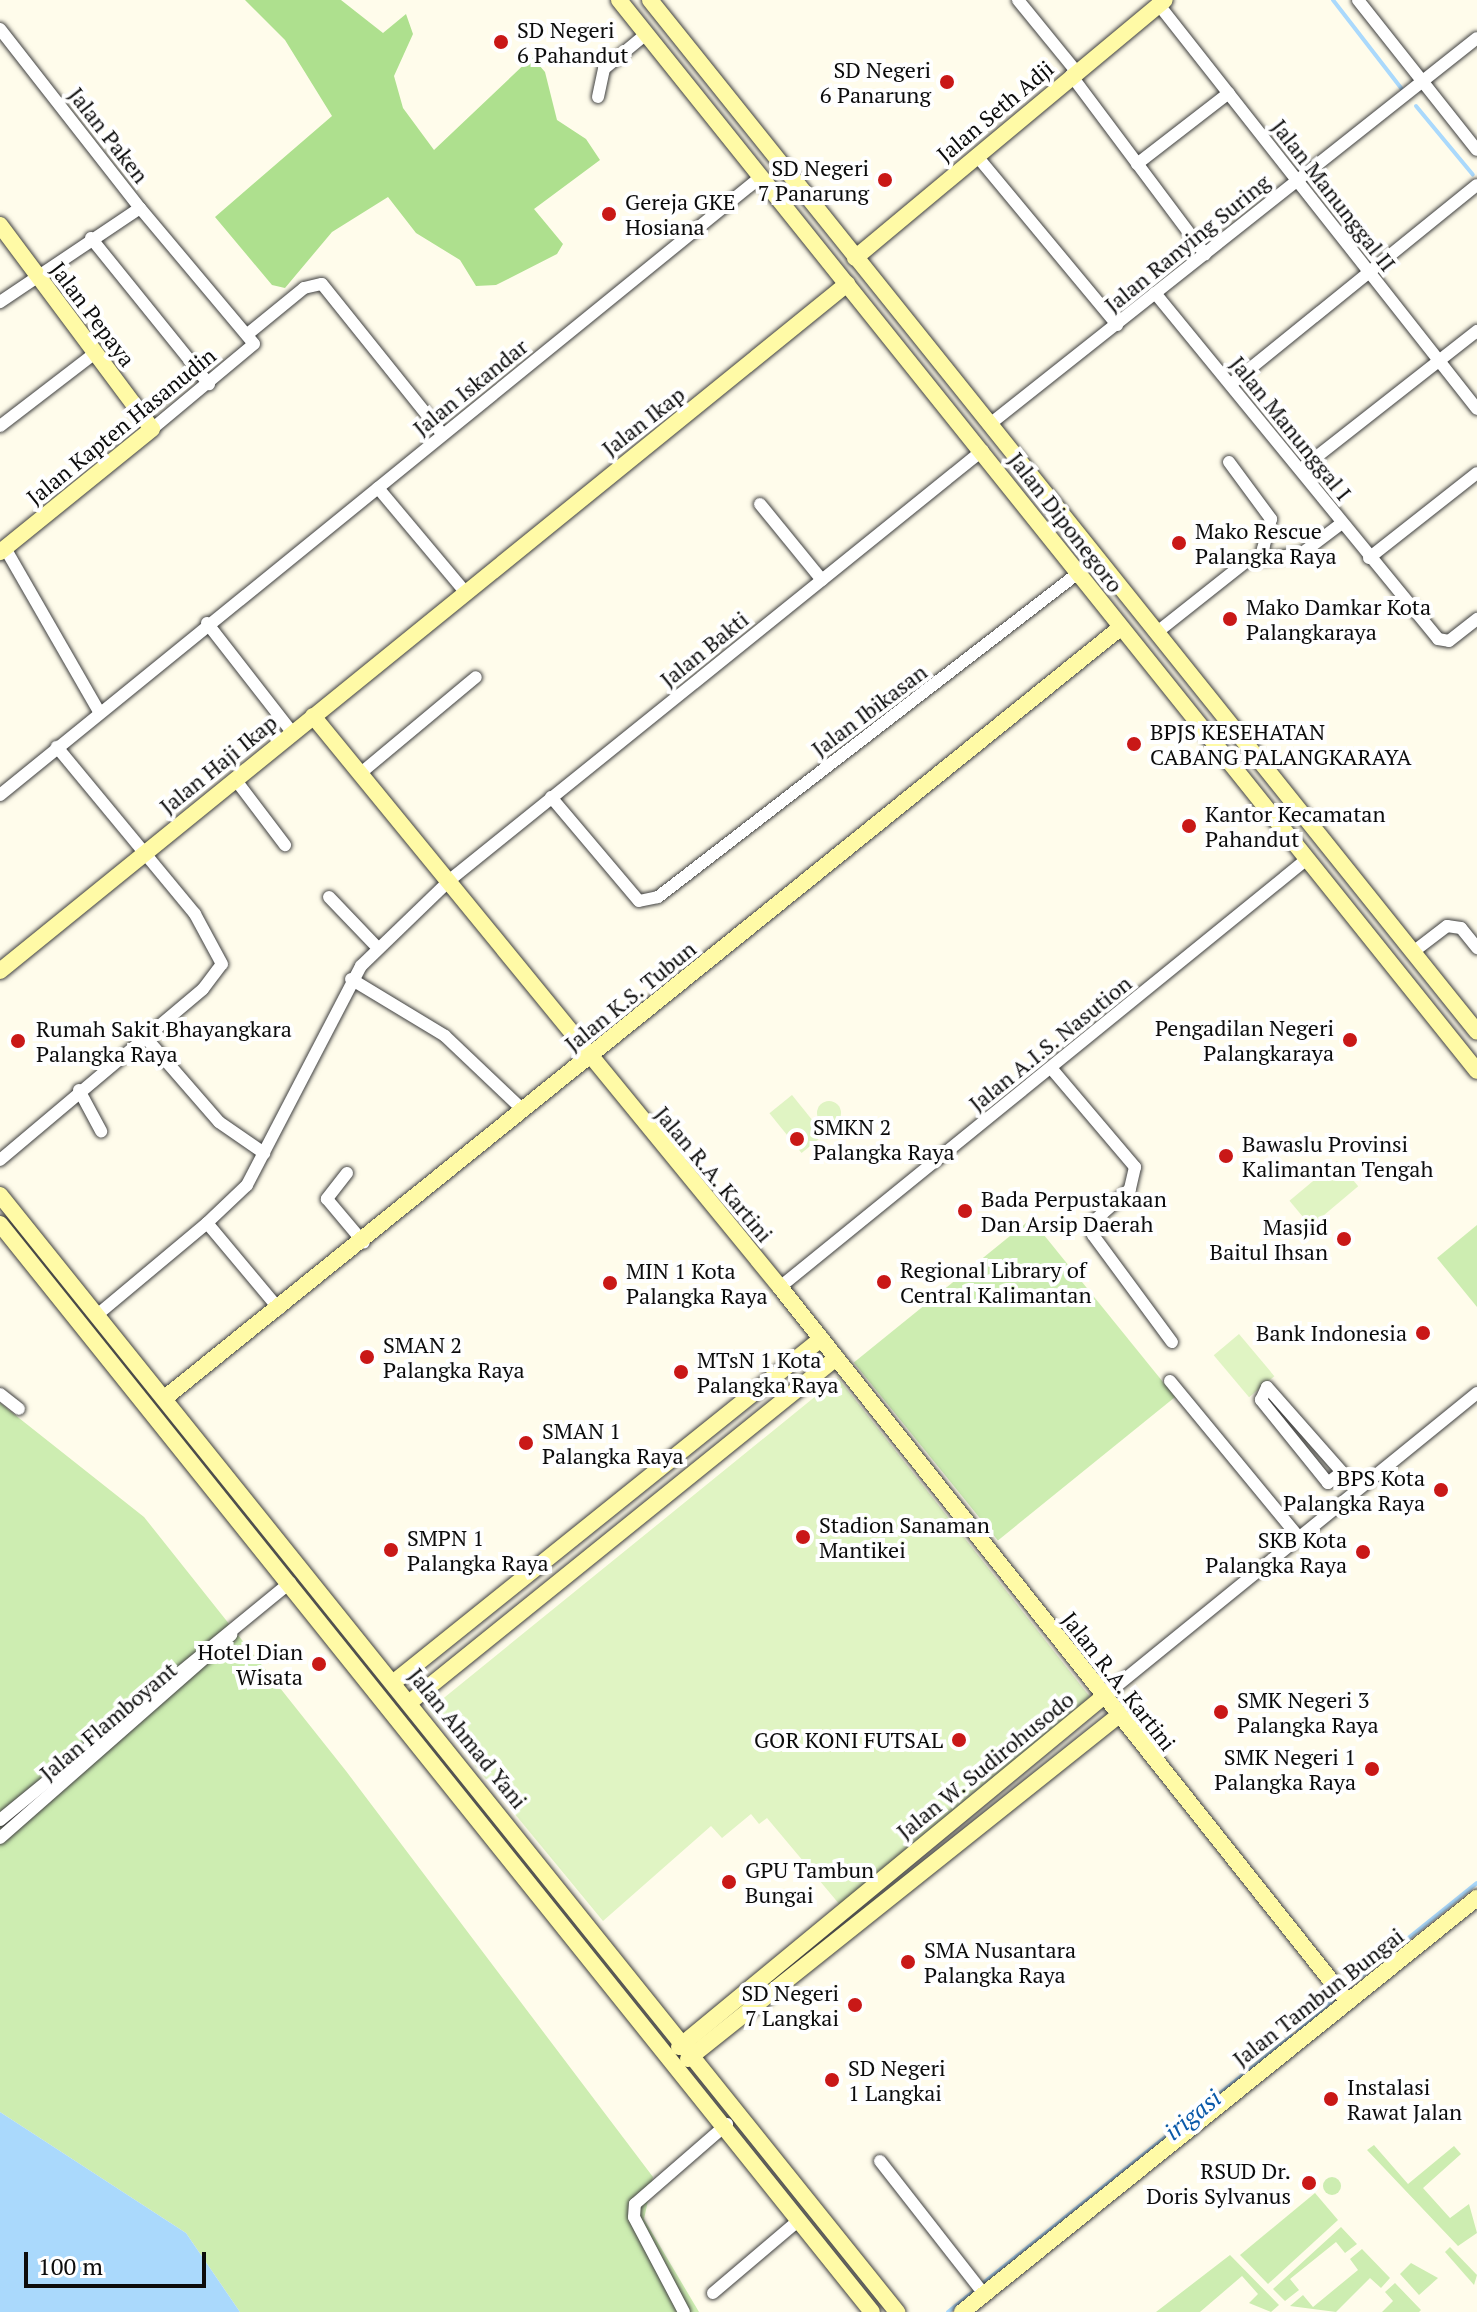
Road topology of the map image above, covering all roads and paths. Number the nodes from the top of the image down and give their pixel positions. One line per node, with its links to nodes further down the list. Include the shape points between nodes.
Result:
1 (619, 0): 7 (street, Jalan Diponegoro)
2 (650, 0): 9 (street, Jalan Diponegoro)
3 (1018, 0): 11 (street)
4 (1358, 0): 12 (street)
5 (1162, 2): 11 (street, Jalan Seth Adji); 14 (street, Jalan Manunggal II)
6 (0, 29): 23 (street, Jalan Paken)
7 (646, 34): 10 (street, Jalan Diponegoro); 15 (street, via 604,69)
8 (1477, 38): 12 (street, Jalan Ranying Suring)
9 (686, 44): 10 (street); 13 (street, Jalan Diponegoro)
10 (666, 61): 16 (street, Jalan Diponegoro)
11 (1074, 73): 18 (street, Jalan Seth Adji); 19 (street)
12 (1416, 87): 17 (street); 21 (street, Jalan Ranying Suring)
13 (725, 92): 16 (street); 27 (street, Jalan Diponegoro)
14 (1229, 93): 19 (street); 21 (street, Jalan Manunggal II)
15 (598, 97)
16 (703, 110): 20 (street, Jalan Diponegoro)
17 (1477, 150)
18 (976, 155): 27 (street, Jalan Seth Adji); 33 (street)
19 (1137, 164): 26 (street)
20 (757, 180): 30 (street, Jalan Diponegoro); 44 (street, Jalan Iskandar)
21 (1298, 180): 26 (street, Jalan Ranying Suring); 28 (street, Jalan Manunggal II)
22 (1477, 185): 28 (street)
23 (140, 208): 25 (street, Jalan Paken); 35 (street)
24 (0, 225): 29 (street, Jalan Pepaya)
25 (91, 238): 29 (street, Jalan Paken); 38 (street)
26 (1205, 254): 31 (street, Jalan Ranying Suring)
27 (855, 258): 41 (street, Jalan Diponegoro)
28 (1369, 273): 37 (street, Jalan Manunggal II); 39 (street)
29 (37, 276): 32 (street, Jalan Paken); 36 (street, Jalan Pepaya)
30 (847, 284): 45 (street, Jalan Diponegoro); 57 (street, Jalan Ikap)
31 (1155, 293): 33 (street, Jalan Ranying Suring); 39 (street, Jalan Manunggal I)
32 (0, 302)
33 (1117, 325): 41 (street, Jalan Ranying Suring)
34 (1477, 331): 37 (street)
35 (249, 333): 38 (street, Jalan Kapten Hasanudin, via 253,347); 44 (street, Jalan Kapten Hasanudin, via 304,288 322,284)
36 (95, 353): 42 (street); 43 (street, Jalan Pepaya)
37 (1438, 363): 40 (street, Jalan Manunggal II); 47 (street)
38 (209, 384): 43 (street, Jalan Kapten Hasanudin)
39 (1231, 384): 47 (street, Jalan Manunggal I)
40 (1477, 409)
41 (990, 424): 61 (street, Jalan Diponegoro)
42 (0, 426)
43 (152, 429): 52 (street, Jalan Kapten Hasanudin)
44 (442, 434): 49 (street, Jalan Iskandar)
45 (983, 450): 55 (street, Jalan Diponegoro); 56 (street, Jalan Bakti)
46 (1229, 462): 53 (street, via 1271,519)
47 (1301, 469): 51 (street, Jalan Manunggal I)
48 (1477, 473): 54 (street)
49 (378, 488): 57 (street); 59 (street, Jalan Iskandar)
50 (760, 504): 56 (street)
51 (1342, 523): 53 (street, via 1301,554); 54 (street, Jalan Manunggal I)
52 (2, 550): 63 (street, Jalan Kapten Hasanudin)
53 (1261, 557): 61 (street)
54 (1369, 558): 58 (street, Jalan Manunggal I, via 1444,643)
55 (1077, 574): 60 (street, Jalan Diponegoro); 72 (street, Jalan Ibikasan, via 686,878 639,901)
56 (822, 580): 72 (street, Jalan Bakti)
57 (466, 593): 64 (street, Jalan Haji Ikap)
58 (1477, 619)
59 (207, 623): 63 (street, Jalan Iskandar); 66 (street)
60 (1120, 628): 67 (street, Jalan Diponegoro); 87 (street, Jalan K.S. Tubun)
61 (1156, 633): 65 (street, Jalan Diponegoro)
62 (476, 677): 69 (street)
63 (100, 713): 68 (street, Jalan Iskandar)
64 (313, 716): 66 (street, Jalan Haji Ikap); 69 (street, Jalan R.A. Kartini)
65 (1231, 728): 67 (street); 80 (street, Jalan Diponegoro)
66 (292, 732): 70 (street, Jalan Haji Ikap)
67 (1212, 743): 75 (street, Jalan Diponegoro)
68 (57, 747): 71 (street, Jalan Iskandar); 74 (street)
69 (362, 772): 76 (street, Jalan R.A. Kartini)
70 (235, 779): 73 (street); 74 (street, Jalan Haji Ikap)
71 (0, 795)
72 (551, 797): 76 (street, Jalan Bakti)
73 (285, 845)
74 (145, 853): 81 (street, Jalan Haji Ikap); 86 (street, via 203,925 222,964)
75 (1307, 859): 84 (street, Jalan Diponegoro); 88 (street, Jalan A.I.S. Nasution)
76 (451, 879): 78 (street, Jalan Bakti); 87 (street, Jalan R.A. Kartini)
77 (329, 897): 78 (street)
78 (377, 947): 82 (street, Jalan Bakti)
79 (1477, 948): 80 (street, via 1461,928 1447,926)
80 (1413, 952): 83 (street, Jalan Diponegoro)
81 (0, 971)
82 (351, 979): 91 (street, via 445,1036); 93 (street, Jalan Bakti)
83 (1441, 988): 84 (street); 85 (street, Jalan Diponegoro)
84 (1423, 1003): 89 (street, Jalan Diponegoro)
85 (1477, 1032)
86 (146, 1038): 90 (street); 93 (street, via 219,1122)
87 (588, 1059): 91 (street, Jalan K.S. Tubun); 100 (street, Jalan R.A. Kartini)
88 (1051, 1068): 100 (street, Jalan A.I.S. Nasution); 105 (street, via 1135,1167 1130,1189 1091,1228)
89 (1477, 1071)
90 (79, 1090): 92 (street); 94 (street)
91 (522, 1109): 99 (street, Jalan K.S. Tubun)
92 (101, 1131)
93 (264, 1153): 97 (street, Jalan Bakti, via 242,1192)
94 (0, 1160)
95 (347, 1173): 99 (street, via 327,1199)
96 (0, 1195): 102 (street, Jalan Ahmad Yani)
97 (207, 1223): 101 (street); 102 (street, Jalan Bakti)
98 (0, 1224): 103 (street, Jalan Ahmad Yani)
99 (364, 1243): 101 (street, Jalan K.S. Tubun)
100 (780, 1287): 104 (street, Jalan R.A. Kartini)
101 (279, 1309): 110 (street, Jalan K.S. Tubun)
102 (100, 1319): 103 (street); 110 (street, Jalan Ahmad Yani)
103 (88, 1337): 115 (street, Jalan Ahmad Yani)
104 (821, 1339): 106 (street, Jalan R.A. Kartini); 118 (street)
105 (1172, 1342)
106 (836, 1358): 119 (street); 121 (street, Jalan R.A. Kartini)
107 (1170, 1381): 116 (street)
108 (1477, 1393): 113 (street, Jalan W. Sudirohusodo)
109 (0, 1394): 111 (street)
110 (166, 1397): 114 (street, Jalan Ahmad Yani)
111 (19, 1409)
112 (1335, 1478): 112 (street, via 1342,1472 1267,1387 1261,1400 1328,1483); 113 (street)
113 (1347, 1495): 116 (street, Jalan W. Sudirohusodo)
114 (250, 1502): 115 (street); 120 (street, Jalan Ahmad Yani)
115 (236, 1515): 117 (street, Jalan Ahmad Yani)
116 (1297, 1535): 121 (street, Jalan W. Sudirohusodo)
117 (290, 1583): 124 (street, Jalan Flamboyant); 135 (street, Jalan Ahmad Yani)
118 (457, 1629): 119 (street); 120 (street)
119 (475, 1650): 122 (street)
120 (394, 1682): 122 (street, Jalan Ahmad Yani)
121 (1103, 1697): 123 (street, Jalan R.A. Kartini); 125 (street, Jalan W. Sudirohusodo)
122 (410, 1702): 135 (street, Jalan Ahmad Yani)
123 (1118, 1716): 128 (street, Jalan W. Sudirohusodo); 134 (street, Jalan R.A. Kartini)
124 (122, 1726): 126 (street, Jalan Flamboyant); 127 (street, Jalan Flamboyant)
125 (994, 1788): 128 (street); 131 (street, Jalan W. Sudirohusodo)
126 (32, 1793): 127 (street); 129 (street, Jalan Flamboyant)
127 (41, 1803): 130 (street, Jalan Flamboyant)
128 (1006, 1805): 132 (street, Jalan W. Sudirohusodo)
129 (0, 1820)
130 (0, 1838)
131 (895, 1866): 132 (street); 135 (street, Jalan W. Sudirohusodo)
132 (907, 1880): 135 (street, Jalan W. Sudirohusodo)
133 (1477, 1898): 134 (street, Jalan Tambun Bungai)
134 (1348, 2002): 141 (street, Jalan Tambun Bungai)
135 (683, 2054): 136 (street, Jalan Ahmad Yani); 138 (street, Jalan Ahmad Yani)
136 (727, 2124): 138 (street, Jalan Ahmad Yani); 142 (street, via 635,2204 634,2217)
137 (880, 2161): 141 (street)
138 (778, 2178): 139 (street, Jalan Ahmad Yani); 144 (street, Jalan Ahmad Yani)
139 (799, 2220): 140 (street); 143 (street, Jalan Ahmad Yani)
140 (713, 2293)
141 (984, 2294): 145 (street, Jalan Tambun Bungai)
142 (684, 2312)
143 (872, 2312)
144 (897, 2312)
145 (962, 2312)

